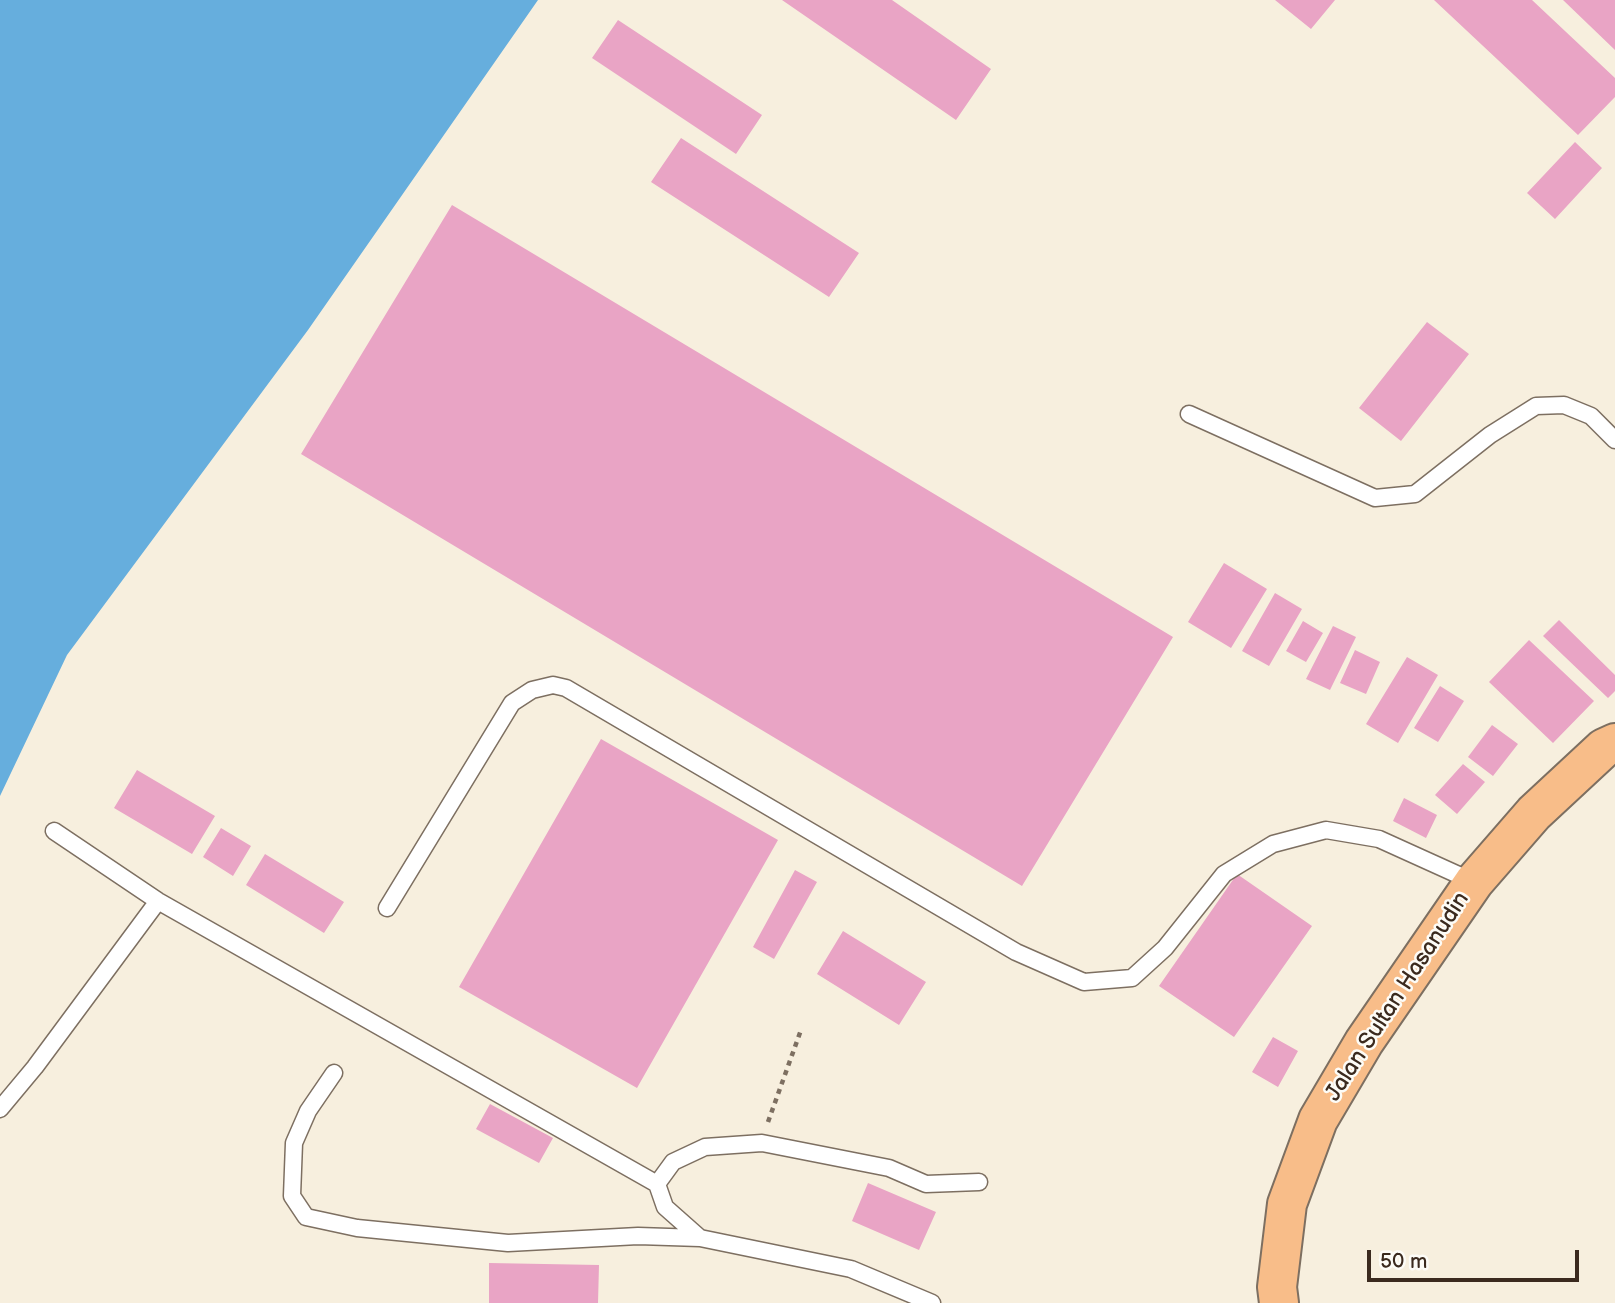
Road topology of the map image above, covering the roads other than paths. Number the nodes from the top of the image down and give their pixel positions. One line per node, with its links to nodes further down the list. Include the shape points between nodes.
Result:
1 (1189, 414): 2 (lane, via 1375,498 1415,494 1490,435 1536,406 1564,405 1591,416)
2 (1615, 439)
3 (1615, 743): 5 (main road, Jalan Sultan Hasanudin, via 1534,813)
4 (54, 831): 6 (lane)
5 (1474, 882): 7 (lane, via 1379,839 1326,830 1273,844 1224,874 1165,948 1132,978 1084,982 1016,952 566,688 553,685 532,690 512,703); 14 (main road, Jalan Sultan Hasanudin, via 1364,1042 1318,1121 1287,1204)
6 (158, 901): 9 (lane); 11 (lane)
7 (387, 908)
8 (334, 1073): 12 (lane, via 308,1111 294,1143 292,1196 306,1217 357,1228 508,1243 638,1236)
9 (0, 1109)
10 (979, 1182): 11 (lane, via 926,1184 889,1168 762,1143 705,1147 673,1162)
11 (657, 1184): 12 (lane, via 665,1206)
12 (700, 1238): 13 (lane, via 851,1269)
13 (932, 1303)
14 (1279, 1303)

